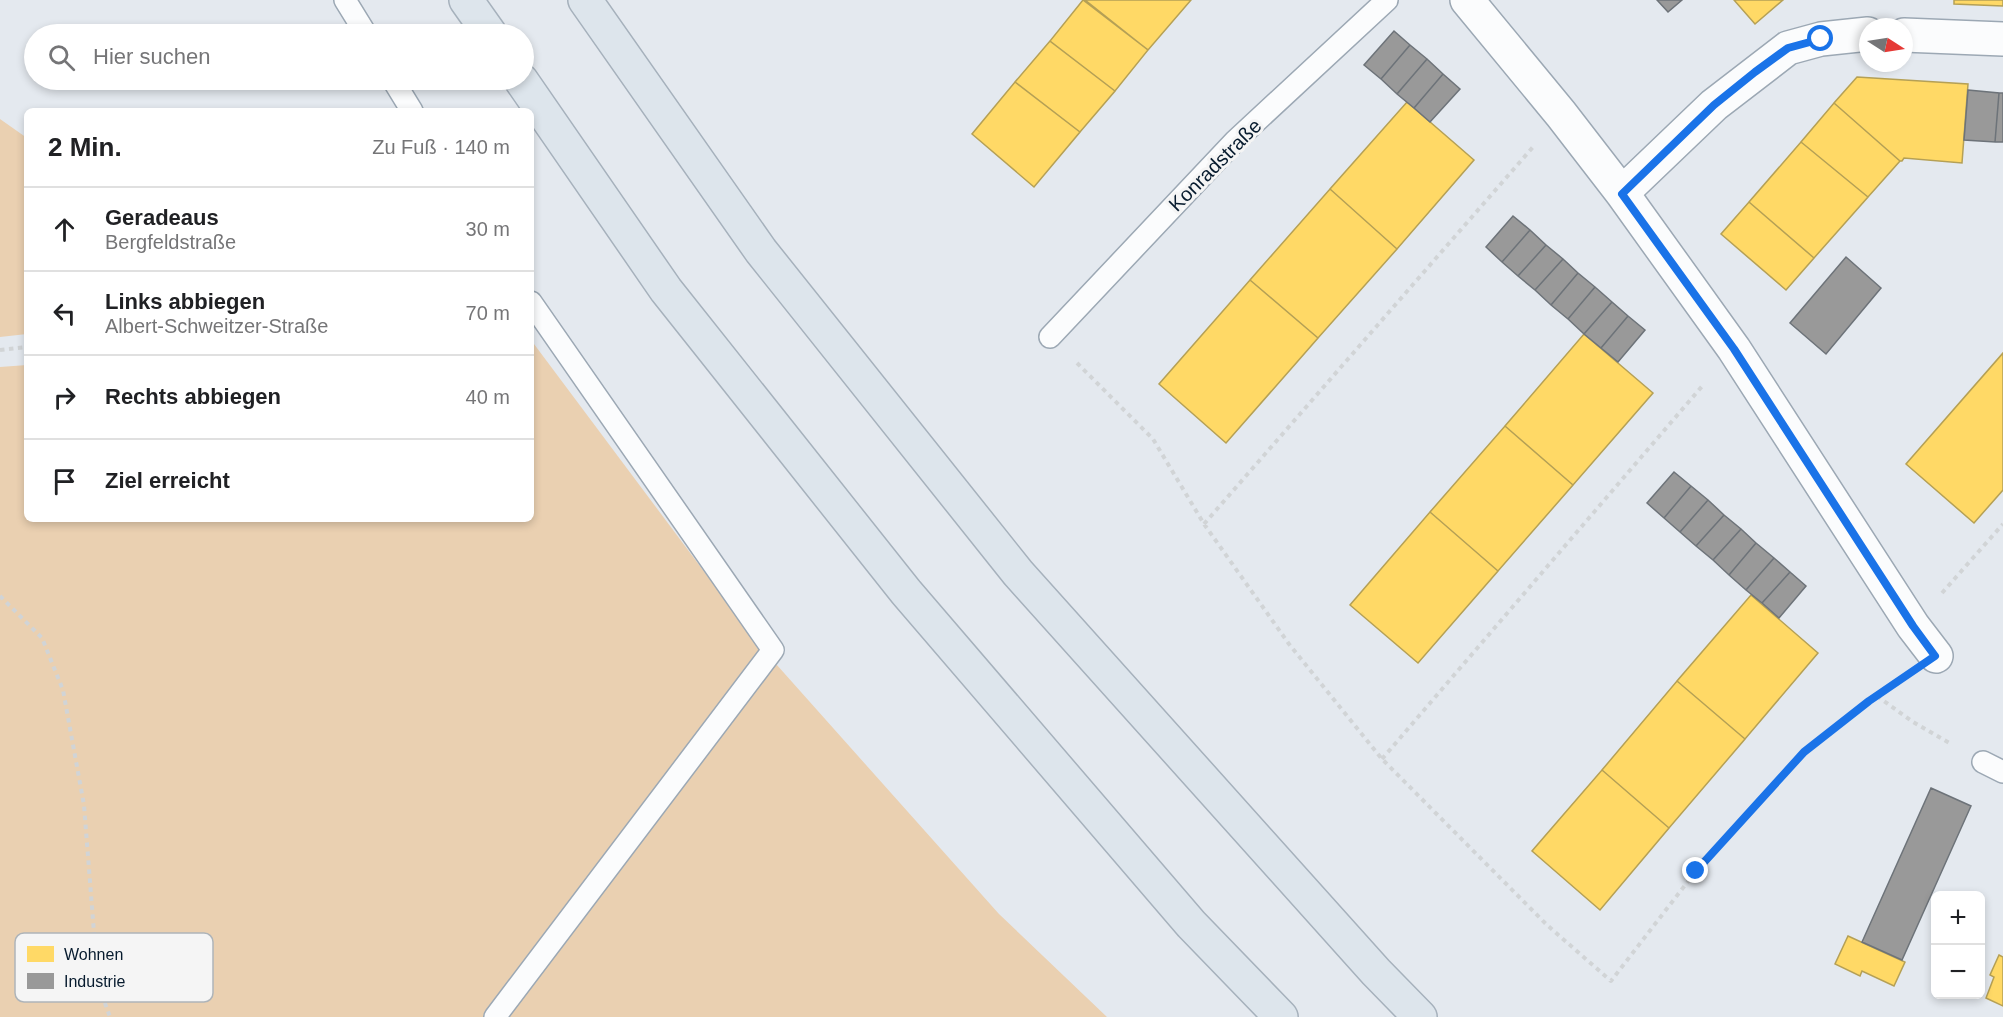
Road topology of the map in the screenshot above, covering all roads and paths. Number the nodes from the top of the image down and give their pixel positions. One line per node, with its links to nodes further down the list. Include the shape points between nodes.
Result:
1 (345, 0): 6 (lane)
2 (466, 0): 7 (highway)
3 (585, 0): 35 (highway, via 761,251 1018,573)
4 (1387, 0): 17 (lane, Konradstraße, via 1235,141)
5 (1467, 0): 14 (street)
6 (360, 24)
7 (483, 24)
8 (1859, 35): 15 (street, via 1788,48 1714,105)
9 (1913, 35): 10 (street)
10 (2003, 39)
11 (399, 90): 13 (lane)
12 (528, 90): 34 (highway, via 666,290 906,592 1191,924)
13 (410, 108)
14 (1561, 114): 15 (street); 21 (path)
15 (1622, 194): 19 (street)
16 (534, 306): 33 (lane, via 773,650)
17 (1050, 337): 21 (path, via 1152,439)
18 (24, 347): 20 (path)
19 (1734, 349): 24 (street); 27 (path)
20 (0, 350)
21 (1204, 524): 27 (path, via 1289,644)
22 (2003, 524): 24 (path)
23 (0, 596): 30 (path, via 42,639 63,690 84,805)
24 (1913, 626): 25 (street)
25 (1935, 656): 26 (path)
26 (1878, 696): 27 (path, via 1804,752 1696,871 1611,981 1547,925); 28 (path, via 1913,722)
27 (1382, 759)
28 (1983, 762): 29 (lane)
29 (2003, 772)
30 (94, 933)
31 (105, 1002): 32 (path)
32 (110, 1017)
33 (495, 1017)
34 (1281, 1017)
35 (1420, 1017)

